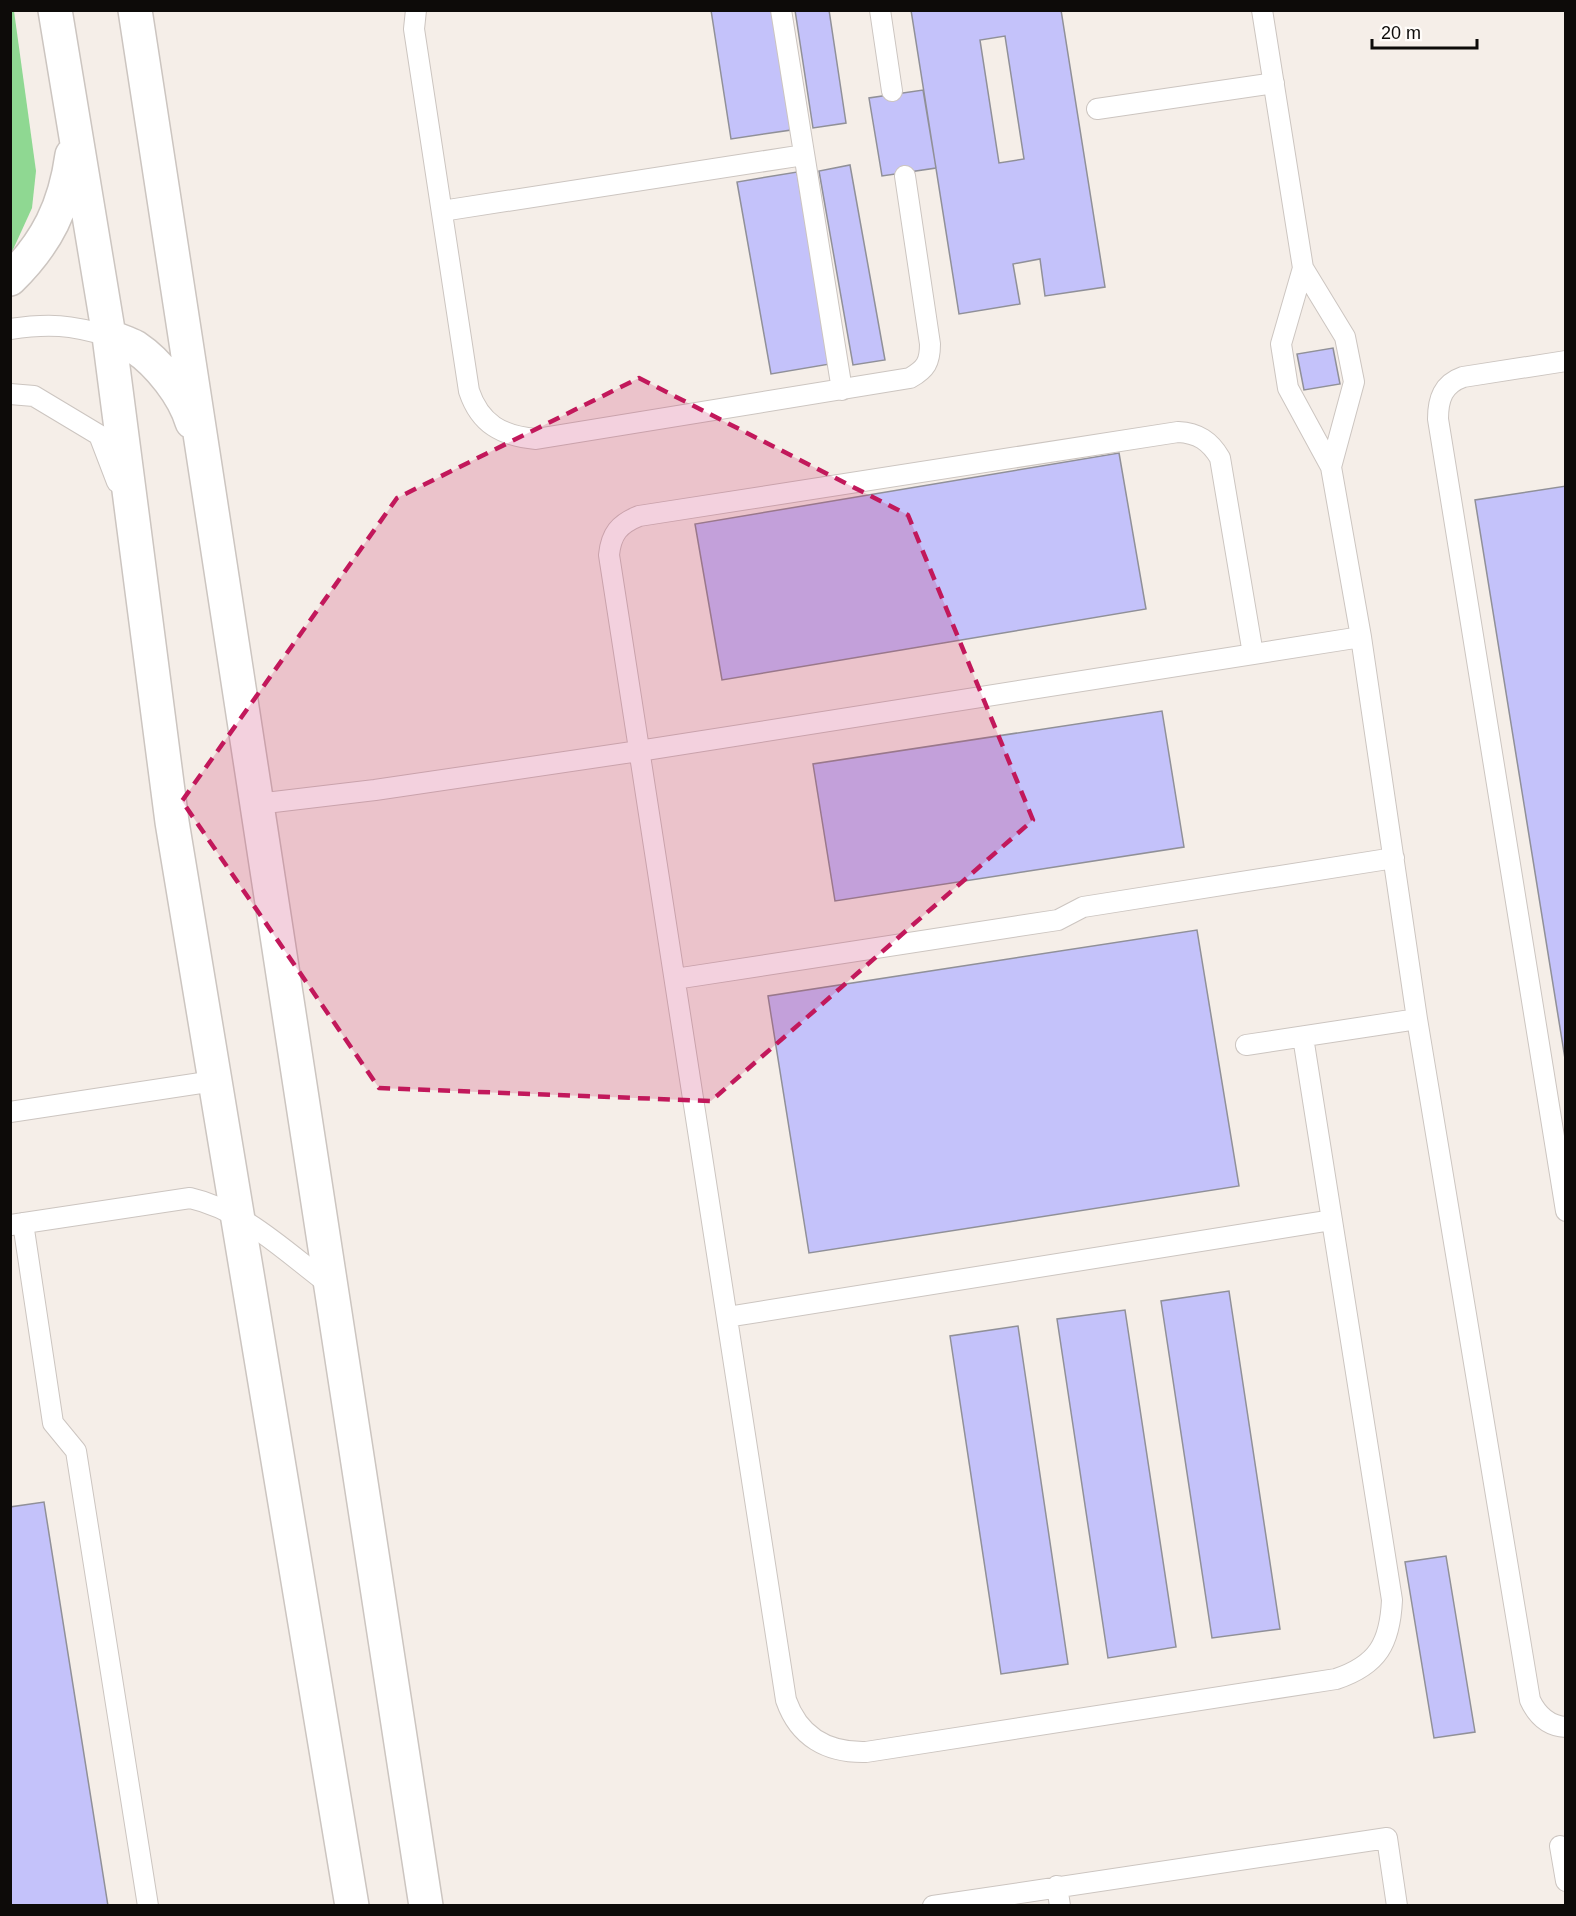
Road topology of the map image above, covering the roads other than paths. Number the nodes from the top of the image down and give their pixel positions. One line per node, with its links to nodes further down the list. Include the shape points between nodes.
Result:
1 (55, 10): 10 (street)
2 (135, 10): 22 (street)
3 (416, 10): 13 (lane, via 414,30)
4 (781, 10): 11 (lane)
5 (880, 10): 8 (lane)
6 (1262, 10): 7 (lane)
7 (1274, 83): 9 (lane); 14 (lane)
8 (892, 91)
9 (1097, 109)
10 (76, 130): 15 (street, via 68,189 40,245); 17 (street)
11 (804, 155): 13 (lane); 19 (lane)
12 (905, 176): 19 (lane, via 930,358 924,370 910,378)
13 (442, 211): 19 (lane, via 469,391 485,422 500,432 536,438)
14 (1303, 268): 21 (lane, via 1281,344 1288,388); 21 (lane, via 1345,337 1354,382)
15 (10, 279)
16 (10, 329): 17 (lane, via 46,324 78,327)
17 (109, 336): 22 (street, via 135,348 174,387 190,414); 23 (street)
18 (1566, 362): 35 (lane, via 1452,381 1438,405 1438,419)
19 (842, 390)
20 (10, 394): 23 (lane, via 34,396 99,435)
21 (1331, 467): 24 (lane)
22 (209, 478): 27 (street)
23 (131, 515): 33 (street, via 172,822)
24 (1361, 637): 25 (lane); 28 (lane)
25 (1253, 654): 26 (lane); 26 (lane, via 1220,458 1213,446 1191,433 639,516 616,531 609,555)
26 (639, 751): 27 (lane); 29 (lane)
27 (257, 804): 39 (street)
28 (1394, 858): 29 (lane, via 1083,907 1058,920); 30 (lane)
29 (675, 979): 40 (lane)
30 (1417, 1019): 31 (lane); 41 (lane, via 1530,1700 1544,1719)
31 (1303, 1037): 32 (lane); 37 (lane)
32 (1246, 1045)
33 (214, 1081): 34 (lane); 36 (street)
34 (10, 1112)
35 (1566, 1211)
36 (236, 1214): 38 (lane, via 190,1198); 39 (lane); 46 (street)
37 (1332, 1220): 40 (lane); 40 (lane, via 1392,1600 1384,1644 1372,1661 1336,1679 866,1752 846,1753 825,1746 792,1718 786,1700)
38 (17, 1224): 45 (lane, via 53,1423 76,1451)
39 (330, 1285): 47 (street)
40 (727, 1317)
41 (1566, 1726)
42 (1560, 1846): 43 (lane)
43 (1566, 1881)
44 (1059, 1896): 48 (lane); 49 (lane, via 1387,1838)
45 (148, 1905)
46 (352, 1905)
47 (426, 1905)
48 (933, 1905)
49 (1397, 1905)

